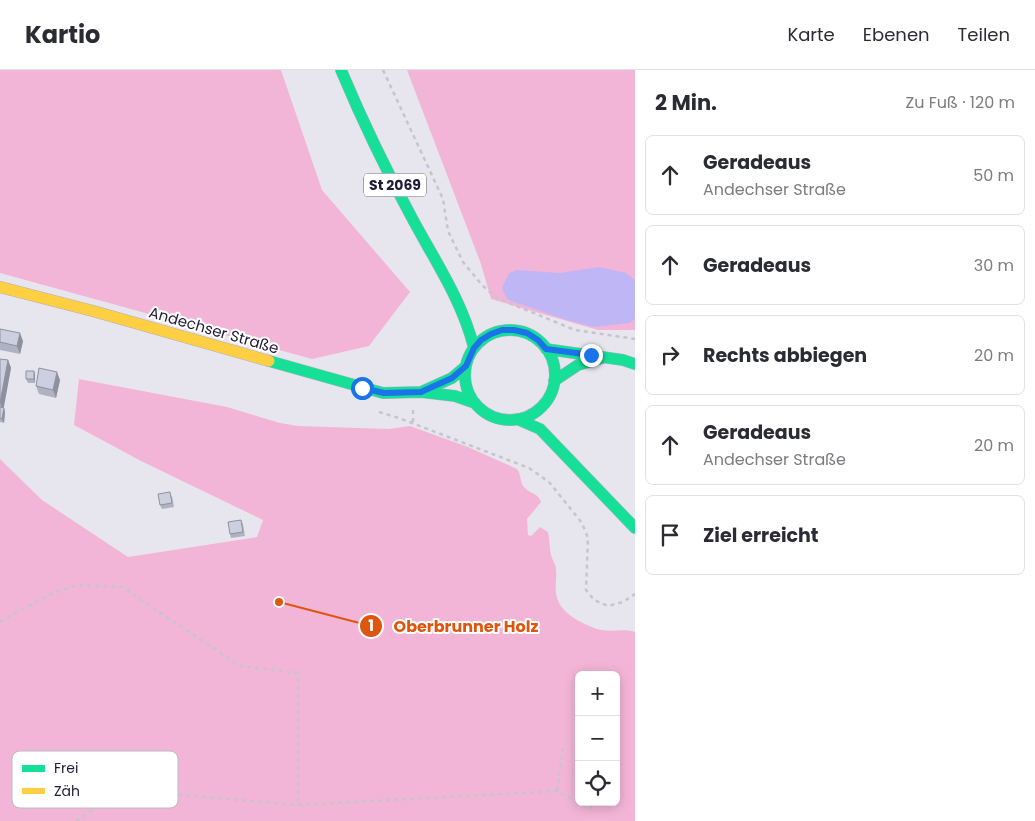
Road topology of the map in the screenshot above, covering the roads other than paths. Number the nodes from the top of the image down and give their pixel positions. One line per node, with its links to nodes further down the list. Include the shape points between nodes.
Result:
1 (342, 70): 3 (main road, St 2069, via 402,200)
2 (0, 287): 13 (main road, Andechser Straße, via 362,388 384,393)
3 (456, 297): 4 (main road, St 2069); 7 (main road, St 2069)
4 (474, 313)
5 (487, 322): 6 (main road)
6 (502, 330): 7 (main road, via 481,340); 8 (main road, via 527,333)
7 (474, 348): 11 (main road)
8 (546, 349): 9 (main road); 12 (main road, via 553,364)
9 (605, 357): 10 (main road); 12 (main road, via 578,365)
10 (635, 364)
11 (466, 366): 13 (main road, Andechser Straße, via 452,378); 15 (main road, via 468,392)
12 (554, 380): 14 (main road)
13 (421, 392): 15 (main road, Andechser Straße, via 455,396)
14 (547, 400): 16 (main road); 17 (main road, via 534,412)
15 (475, 403): 17 (main road, via 494,417)
16 (553, 417)
17 (518, 419): 19 (main road, via 540,429)
18 (559, 433): 19 (main road)
19 (595, 485): 20 (main road)
20 (635, 528)

